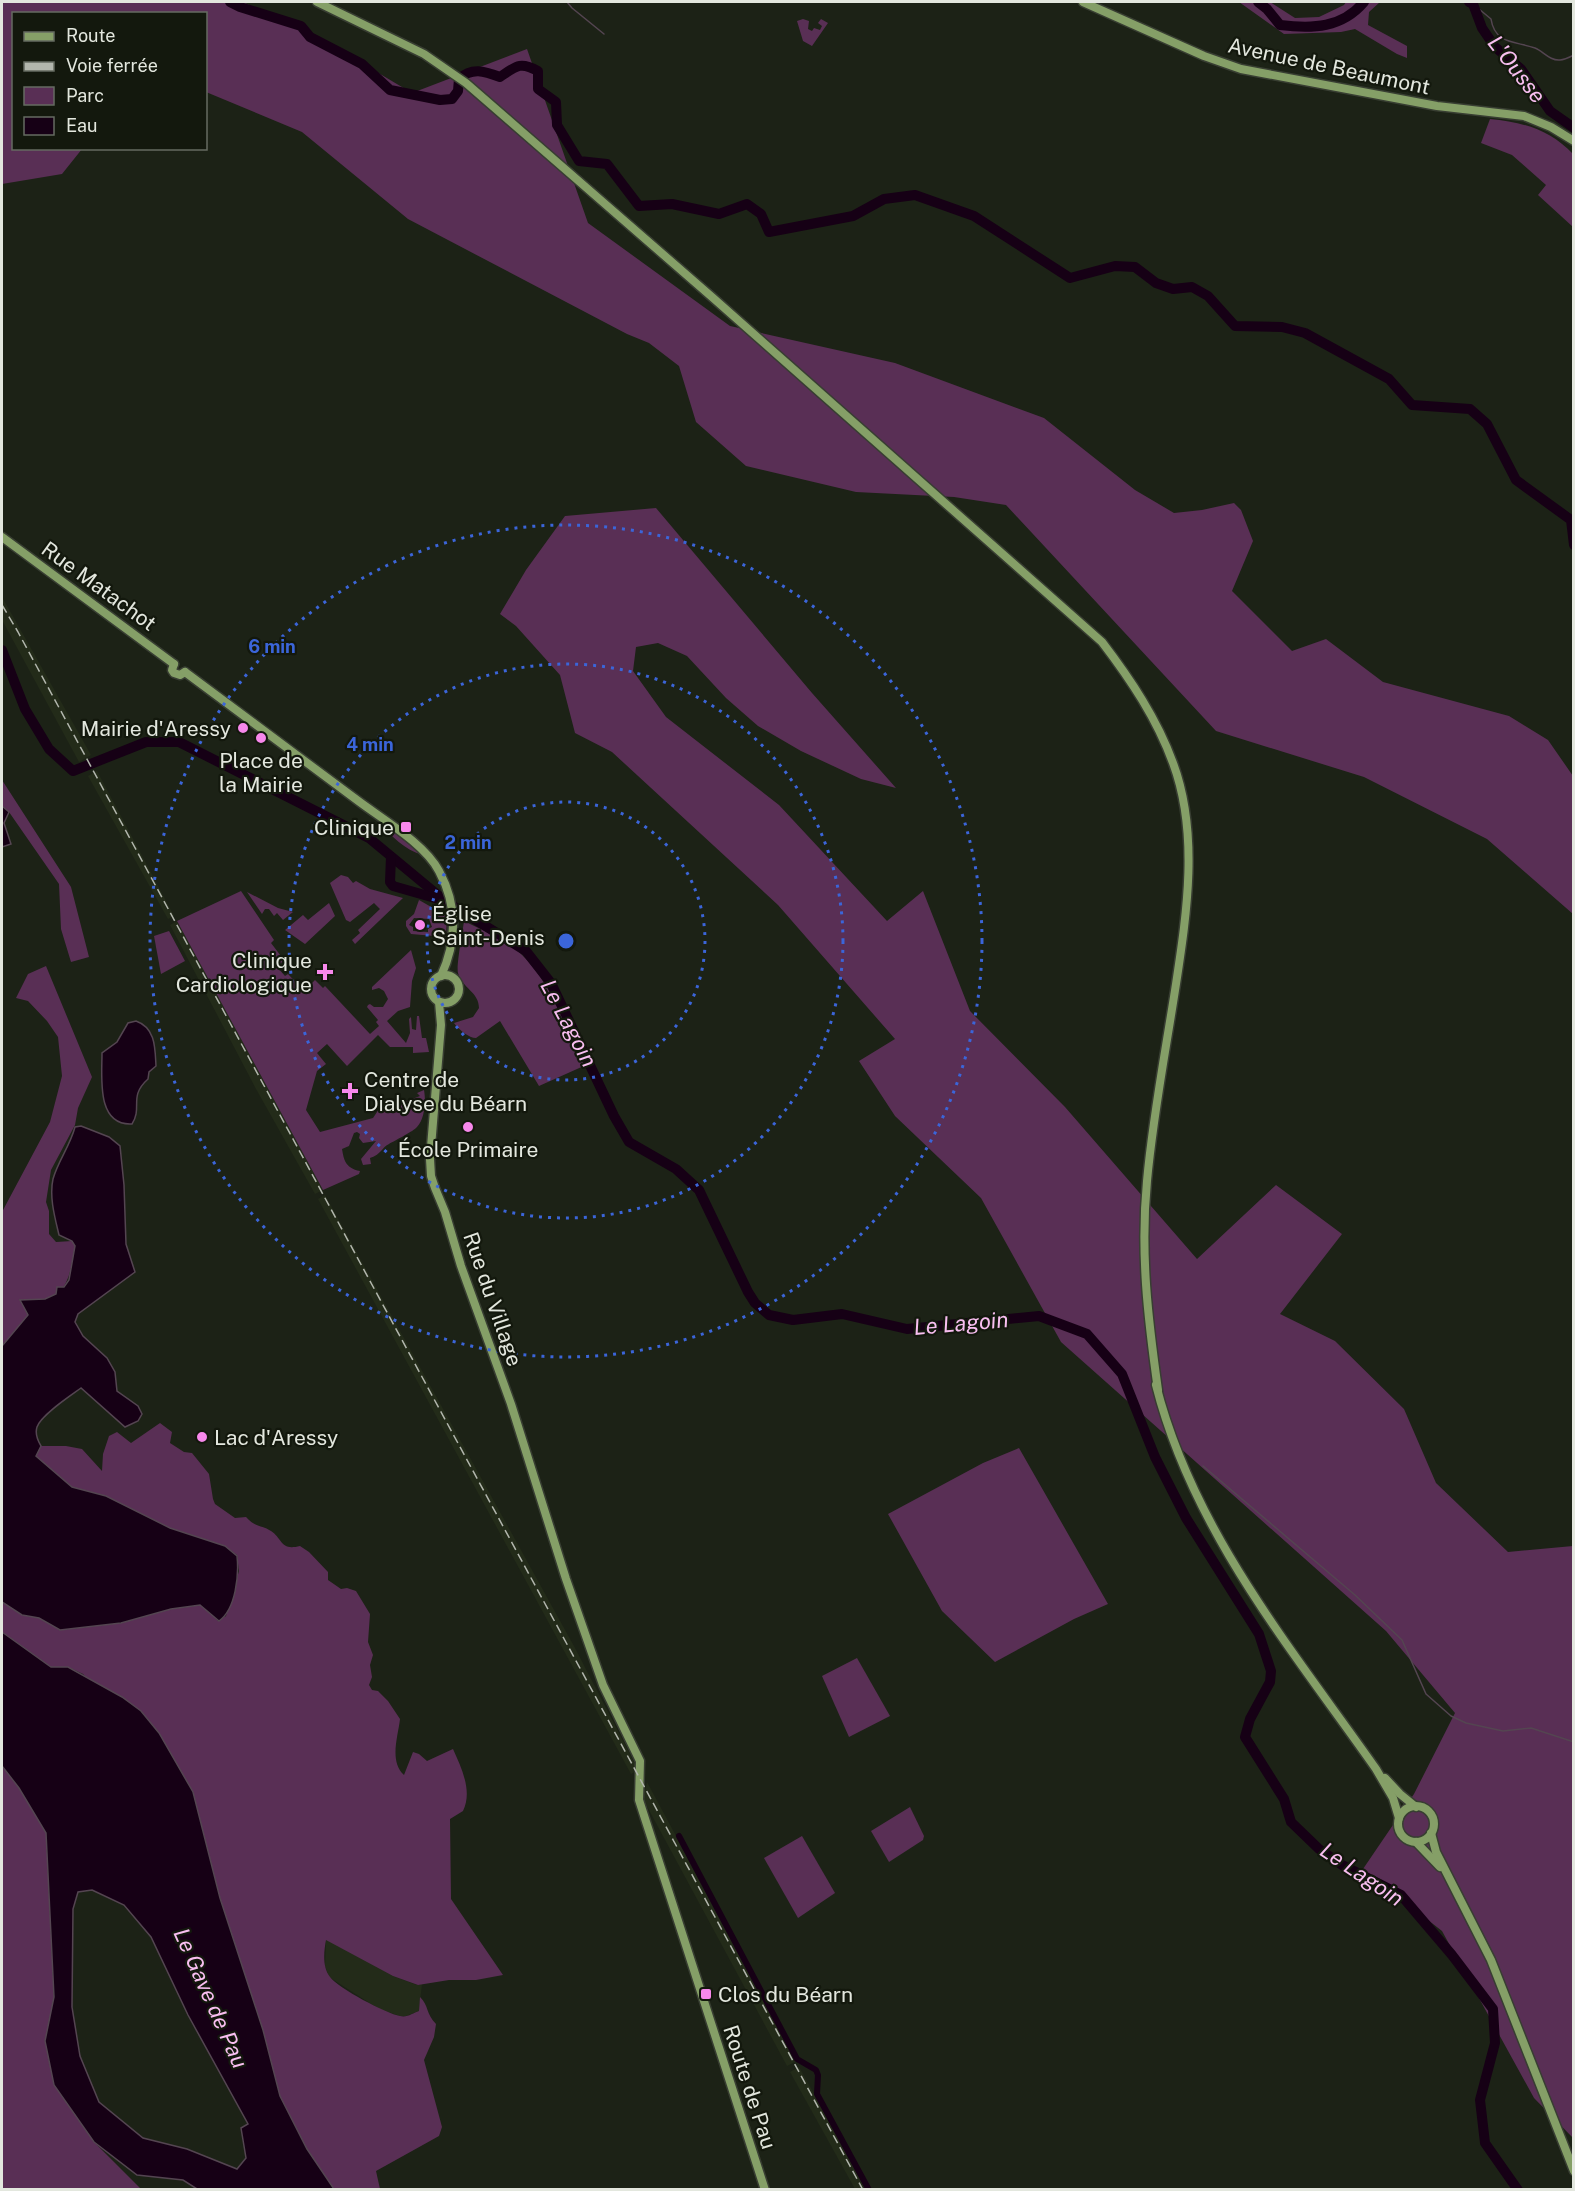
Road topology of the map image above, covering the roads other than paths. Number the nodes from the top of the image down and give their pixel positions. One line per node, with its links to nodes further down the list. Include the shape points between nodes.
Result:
1 (317, 2): 4 (main road)
2 (325, 2): 4 (main road)
3 (1083, 2): 5 (main road, Avenue de Beaumont, via 1241,69 1437,106 1524,116)
4 (352, 19): 13 (main road, via 424,54 455,74 689,279 1121,667 1158,728 1174,764 1183,799 1188,845 1184,933 1147,1180 1143,1246 1158,1390 1186,1474 1203,1511 1236,1568)
5 (1574, 141)
6 (2, 537): 7 (main road, Rue Matachot, via 174,664 175,674 184,672 415,844 439,871 450,898)
7 (450, 957): 8 (main road); 9 (main road)
8 (441, 976): 9 (main road); 10 (main road, via 431,986)
9 (455, 978): 11 (main road, via 459,994)
10 (438, 1002): 11 (main road); 12 (main road, Rue du Village)
11 (450, 1003): 12 (main road, Rue du Village)
12 (441, 1024): 19 (main road, Rue du Village, via 431,1176 603,1685 640,1761 639,1800)
13 (1376, 1769): 14 (main road); 15 (main road, via 1393,1798)
14 (1416, 1806): 15 (main road); 16 (main road, via 1432,1817)
15 (1399, 1818): 17 (main road, via 1401,1833)
16 (1431, 1833): 17 (main road); 18 (main road)
17 (1416, 1842): 18 (main road)
18 (1453, 1884): 20 (main road, via 1491,1960)
19 (679, 1927): 21 (main road, Route de Pau)
20 (1574, 2170)
21 (765, 2190)

